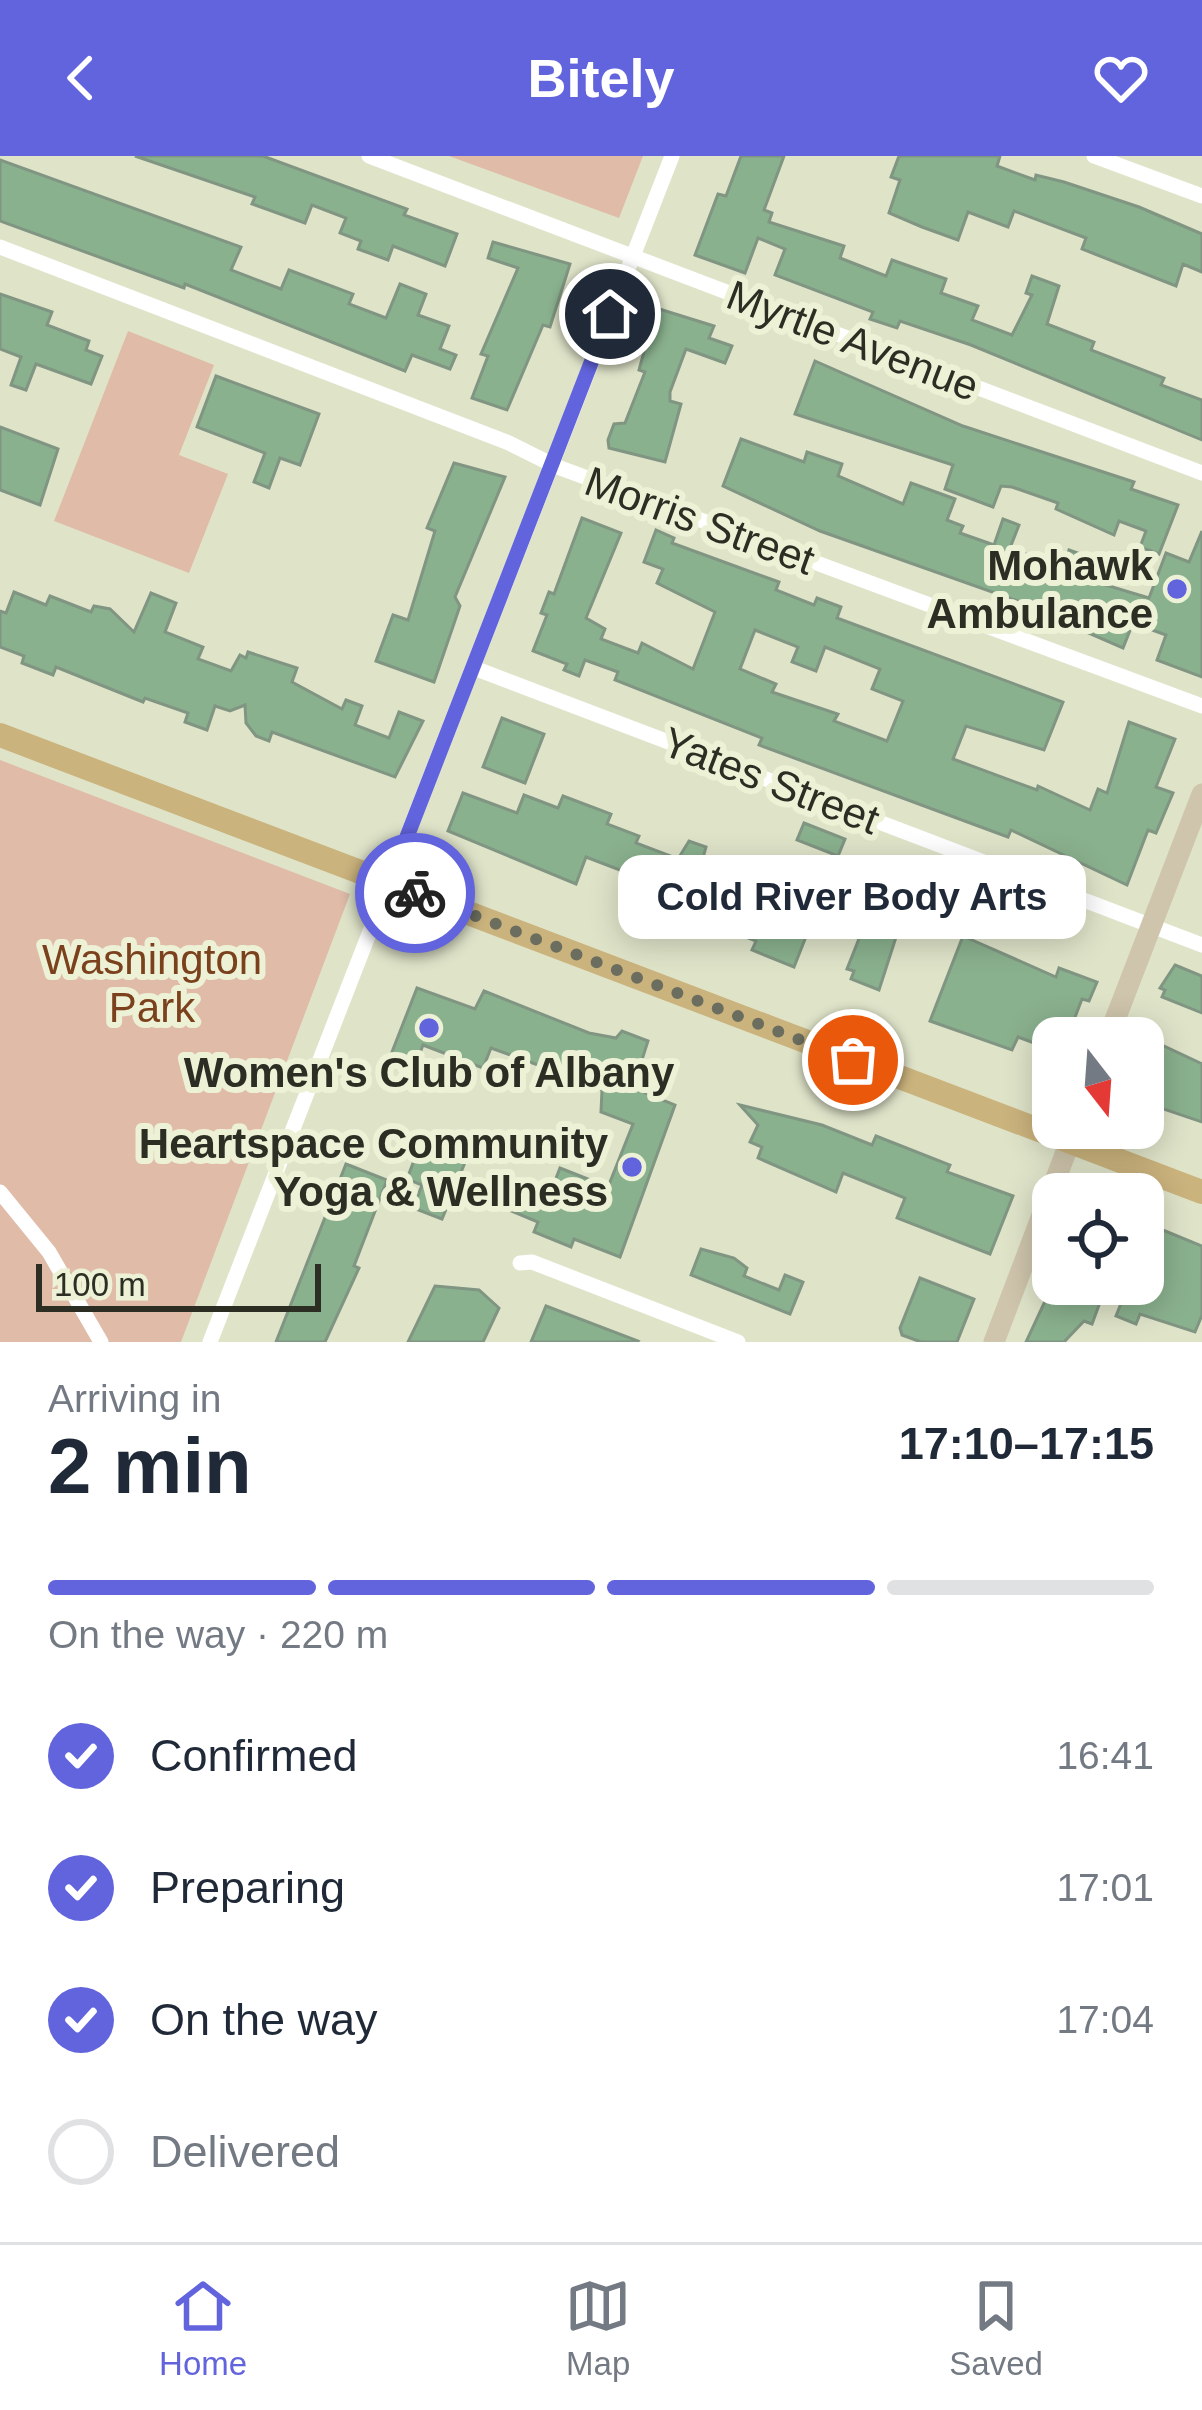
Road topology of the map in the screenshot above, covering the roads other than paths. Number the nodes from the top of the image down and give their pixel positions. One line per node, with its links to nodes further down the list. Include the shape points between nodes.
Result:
1 (369, 156): 6 (street, Myrtle Avenue)
2 (672, 156): 6 (street)
3 (1094, 156): 4 (street)
4 (1202, 196)
5 (0, 247): 7 (street, Morris Street)
6 (631, 256): 7 (street); 8 (street, Myrtle Avenue)
7 (555, 466): 9 (street); 10 (street, Morris Street)
8 (1202, 473)
9 (474, 668): 13 (street); 14 (street, Yates Street)
10 (1202, 706)
11 (0, 735): 13 (main road)
12 (1202, 794): 14 (street)
13 (389, 883): 17 (main road); 24 (street)
14 (1150, 926): 15 (street, Yates Street); 16 (street)
15 (1202, 945)
16 (1116, 1017)
17 (1032, 1120)
18 (1067, 1149): 26 (street)
19 (1104, 1149): 21 (main road)
20 (0, 1192): 23 (street, via 49,1252)
21 (1202, 1192)
22 (520, 1263): 25 (street)
23 (101, 1342)
24 (210, 1342)
25 (739, 1342)
26 (994, 1342)

